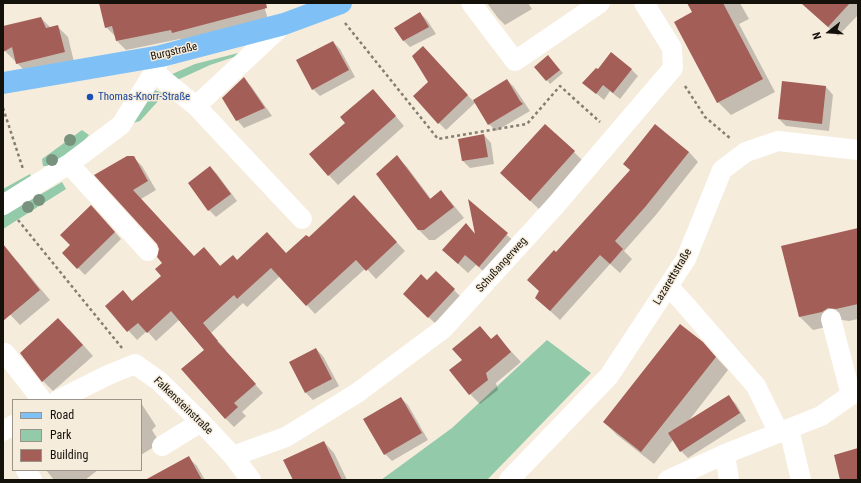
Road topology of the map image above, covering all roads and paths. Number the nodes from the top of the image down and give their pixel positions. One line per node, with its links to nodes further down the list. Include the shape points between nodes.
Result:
1 (471, 3): 2 (street, via 514,61)
2 (600, 3)
3 (644, 3): 7 (street, via 672,48)
4 (336, 5): 5 (main road, Burgstraße); 11 (path, via 438,139 527,124 560,86)
5 (284, 24): 6 (main road, Burgstraße); 9 (street)
6 (158, 64): 8 (main road, Burgstraße); 9 (street); 14 (street, via 121,125)
7 (673, 68): 11 (street, Schußangerweg); 13 (path, via 705,117)
8 (3, 83)
9 (196, 106): 17 (street)
10 (3, 108): 15 (path)
11 (616, 135): 31 (street, Schußangerweg, via 443,329 357,393 286,437)
12 (858, 150): 13 (street, Lazarettstraße, via 778,141)
13 (746, 152): 19 (street, Lazarettstraße, via 722,170 686,259)
14 (69, 164): 15 (street); 18 (street)
15 (29, 181): 16 (street)
16 (4, 204): 22 (path)
17 (302, 219)
18 (148, 251)
19 (668, 286): 28 (street, via 756,386); 35 (street, Lazarettstraße, via 609,376)
20 (831, 320): 28 (street, via 851,395 820,416)
21 (5, 353): 23 (street)
22 (135, 364): 24 (street); 25 (street, Falkensteinstraße, via 159,381)
23 (41, 399)
24 (60, 399)
25 (201, 422): 29 (street); 31 (street, Falkensteinstraße)
26 (12, 426): 27 (street)
27 (3, 431)
28 (784, 431): 30 (street); 38 (street)
29 (162, 446)
30 (725, 454): 36 (street); 37 (street)
31 (233, 456): 33 (street, Falkensteinstraße)
32 (27, 471): 34 (street)
33 (243, 478)
34 (32, 480)
35 (509, 480)
36 (668, 480)
37 (730, 480)
38 (801, 480)

